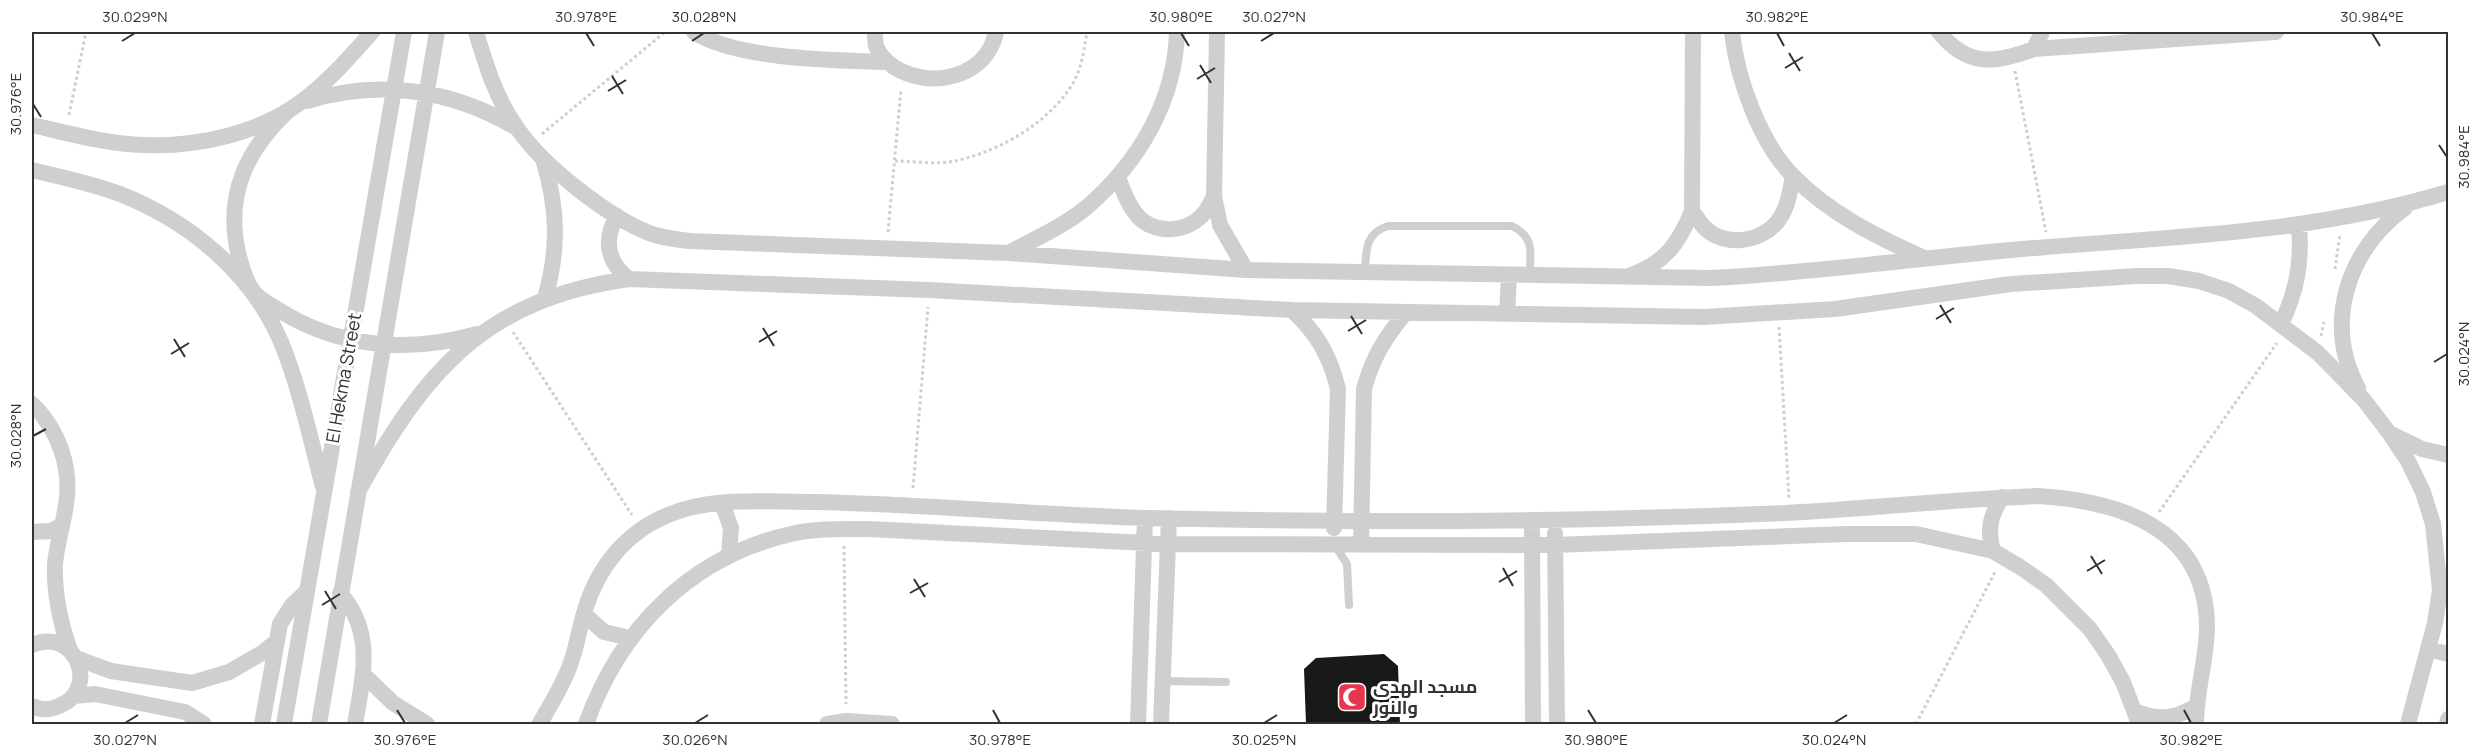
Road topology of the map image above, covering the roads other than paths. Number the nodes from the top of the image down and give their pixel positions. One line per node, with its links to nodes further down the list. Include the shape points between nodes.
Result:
1 (372, 32): 19 (street, via 339,69)
2 (404, 32): 17 (street, El Hekma Street)
3 (437, 32): 18 (street, El Hekma Street)
4 (476, 32): 21 (street, via 496,91)
5 (694, 32): 16 (street, via 741,49 806,59)
6 (875, 32): 16 (street, via 876,47)
7 (996, 32): 16 (street, via 987,54 975,67 952,77 927,79 902,72)
8 (1177, 32): 25 (street, via 1166,96 1152,127)
9 (1217, 32): 27 (street)
10 (1693, 32): 29 (street)
11 (1732, 32): 24 (street, via 1754,113)
12 (1939, 32): 15 (street, via 1969,57 1990,61)
13 (2042, 32): 15 (street)
14 (2276, 32): 15 (street)
15 (2034, 49)
16 (887, 62)
17 (394, 89): 18 (street); 19 (street, via 347,91); 47 (street, El Hekma Street)
18 (427, 92): 21 (street, via 473,105); 48 (street, El Hekma Street)
19 (295, 106): 20 (street, via 255,127 181,144 143,145); 40 (street, via 263,137 240,180 235,237 241,265)
20 (32, 125)
21 (516, 127): 22 (street)
22 (543, 159): 30 (street); 41 (street, via 557,228 556,252)
23 (32, 170): 40 (street, via 87,183 153,210 212,249)
24 (1793, 176): 29 (street, via 1788,202 1778,221 1744,241 1723,238 1704,228); 33 (street, via 1823,203 1853,222)
25 (1118, 177): 27 (street, via 1137,216 1153,227 1169,230 1189,225 1204,213); 32 (street, via 1086,208)
26 (2448, 192): 28 (street)
27 (1214, 196): 34 (street, via 1220,225)
28 (2411, 203): 31 (street); 49 (street, via 2369,241 2345,292 2344,348 2351,375)
29 (1692, 211): 38 (street, via 1683,234 1667,255)
30 (617, 216): 32 (street, via 642,230 670,238); 39 (street, via 608,238 608,250 612,261)
31 (2299, 225): 33 (street); 45 (street, via 2298,276)
32 (1008, 253): 34 (street)
33 (1923, 257): 38 (street, via 1773,275)
34 (1245, 270): 35 (street)
35 (1365, 272): 36 (street); 37 (lane, via 1367,245 1379,229 1512,226 1531,245)
36 (1509, 276): 37 (street); 44 (street)
37 (1529, 276): 38 (street)
38 (1622, 278)
39 (629, 279): 41 (street); 42 (street, via 929,290)
40 (253, 292): 47 (street, via 309,326); 53 (street, via 282,343)
41 (545, 298): 46 (street)
42 (1292, 310): 43 (street); 59 (street, via 1323,345 1338,389)
43 (1406, 312): 44 (street); 60 (street, via 1379,347 1364,389)
44 (1507, 314): 45 (street, via 1779,314 2011,284 2168,276 2229,291)
45 (2284, 327): 49 (street, via 2318,353)
46 (482, 332): 48 (street, via 423,345); 54 (street, via 413,404)
47 (351, 340): 48 (street); 53 (street, El Hekma Street)
48 (383, 345): 54 (street, El Hekma Street)
49 (2364, 400): 51 (street)
50 (32, 404): 63 (street, via 51,428 66,466 68,486)
51 (2390, 434): 52 (street, via 2422,449); 81 (street, via 2423,492 2433,524 2440,590)
52 (2448, 455)
53 (324, 490): 74 (street, El Hekma Street)
54 (358, 492): 75 (street, El Hekma Street)
55 (2002, 497): 62 (street, via 1789,513); 72 (street, via 1989,525); 88 (street, via 2076,498 2114,507 2151,523 2173,540 2191,564 2203,592 2206,650)
56 (722, 503): 57 (street, via 911,505); 71 (street, via 731,528); 77 (street, via 669,514 641,529 606,565)
57 (1145, 518): 58 (street); 65 (street)
58 (1169, 518): 59 (street); 66 (street)
59 (1335, 519): 60 (street); 67 (street)
60 (1362, 520): 61 (street); 68 (street)
61 (1532, 521): 62 (street); 70 (street)
62 (1555, 521): 69 (street)
63 (61, 525): 64 (street, via 51,531); 82 (street, via 56,588 63,630)
64 (32, 532)
65 (1144, 543): 66 (street); 71 (street, via 844,529 793,533); 102 (street)
66 (1168, 544): 67 (street); 85 (street)
67 (1334, 544): 68 (street); 73 (lane)
68 (1361, 544): 70 (street); 73 (lane)
69 (1555, 544): 70 (street); 72 (street, via 1882,533 1926,536); 105 (street)
70 (1532, 545): 104 (street)
71 (729, 554): 78 (street, via 665,600)
72 (1998, 554): 90 (street, via 2046,585 2090,629 2123,682)
73 (1347, 564): 76 (lane)
74 (307, 591): 79 (street, via 285,614); 94 (street, El Hekma Street)
75 (340, 593): 84 (street, via 358,617); 95 (street, El Hekma Street)
76 (1349, 605)
77 (584, 614): 78 (street, via 604,632); 98 (street, via 568,670)
78 (630, 638): 99 (street)
79 (277, 641): 82 (street, via 246,663 192,683 111,671); 93 (street)
80 (32, 645): 82 (street, via 50,641)
81 (2429, 649): 83 (street); 107 (street)
82 (73, 654): 87 (street, via 80,670 80,684)
83 (2448, 654)
84 (363, 674): 96 (street); 97 (street, via 393,703)
85 (1162, 681): 86 (lane); 103 (street)
86 (1226, 682)
87 (74, 696): 89 (street, via 65,704); 92 (street, via 95,694 185,712)
88 (2196, 706): 90 (street, via 2166,719); 106 (street)
89 (37, 713)
90 (2137, 718)
91 (2448, 719): 108 (street)
92 (204, 724)
93 (262, 724)
94 (284, 724)
95 (319, 724)
96 (355, 724)
97 (427, 724)
98 (544, 724)
99 (586, 724)
100 (827, 724): 101 (street)
101 (892, 724)
102 (1138, 724)
103 (1161, 724)
104 (1533, 724)
105 (1557, 724)
106 (2196, 724)
107 (2408, 724)
108 (2447, 724)

